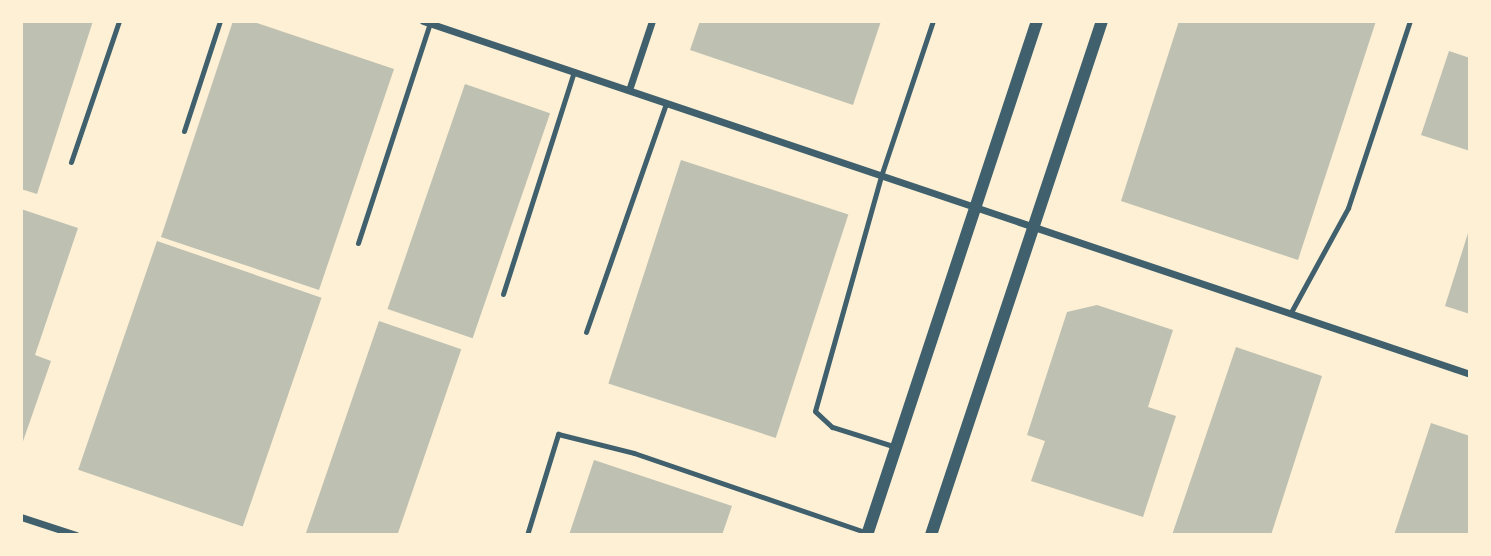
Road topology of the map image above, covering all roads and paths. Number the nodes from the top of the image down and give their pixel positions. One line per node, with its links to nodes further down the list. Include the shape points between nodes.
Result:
1 (119, 21): 13 (lane)
2 (220, 21): 12 (lane)
3 (652, 21): 10 (street)
4 (933, 21): 14 (lane)
5 (1037, 21): 15 (street)
6 (1102, 21): 16 (street)
7 (1410, 21): 19 (lane, via 1348,208)
8 (426, 22): 9 (street); 17 (lane)
9 (574, 71): 10 (street); 18 (lane)
10 (629, 90): 11 (street)
11 (666, 103): 14 (street); 20 (lane)
12 (184, 131)
13 (71, 162)
14 (881, 176): 15 (street); 22 (lane, via 815,411 832,427)
15 (975, 209): 16 (street); 22 (street)
16 (1033, 228): 19 (street); 27 (street)
17 (358, 243)
18 (503, 294)
19 (1290, 314): 21 (street)
20 (586, 332)
21 (1470, 374)
22 (896, 447): 24 (street)
23 (21, 517): 25 (street)
24 (867, 534): 26 (lane, via 634,453 558,435)
25 (76, 535)
26 (527, 535)
27 (931, 535)

